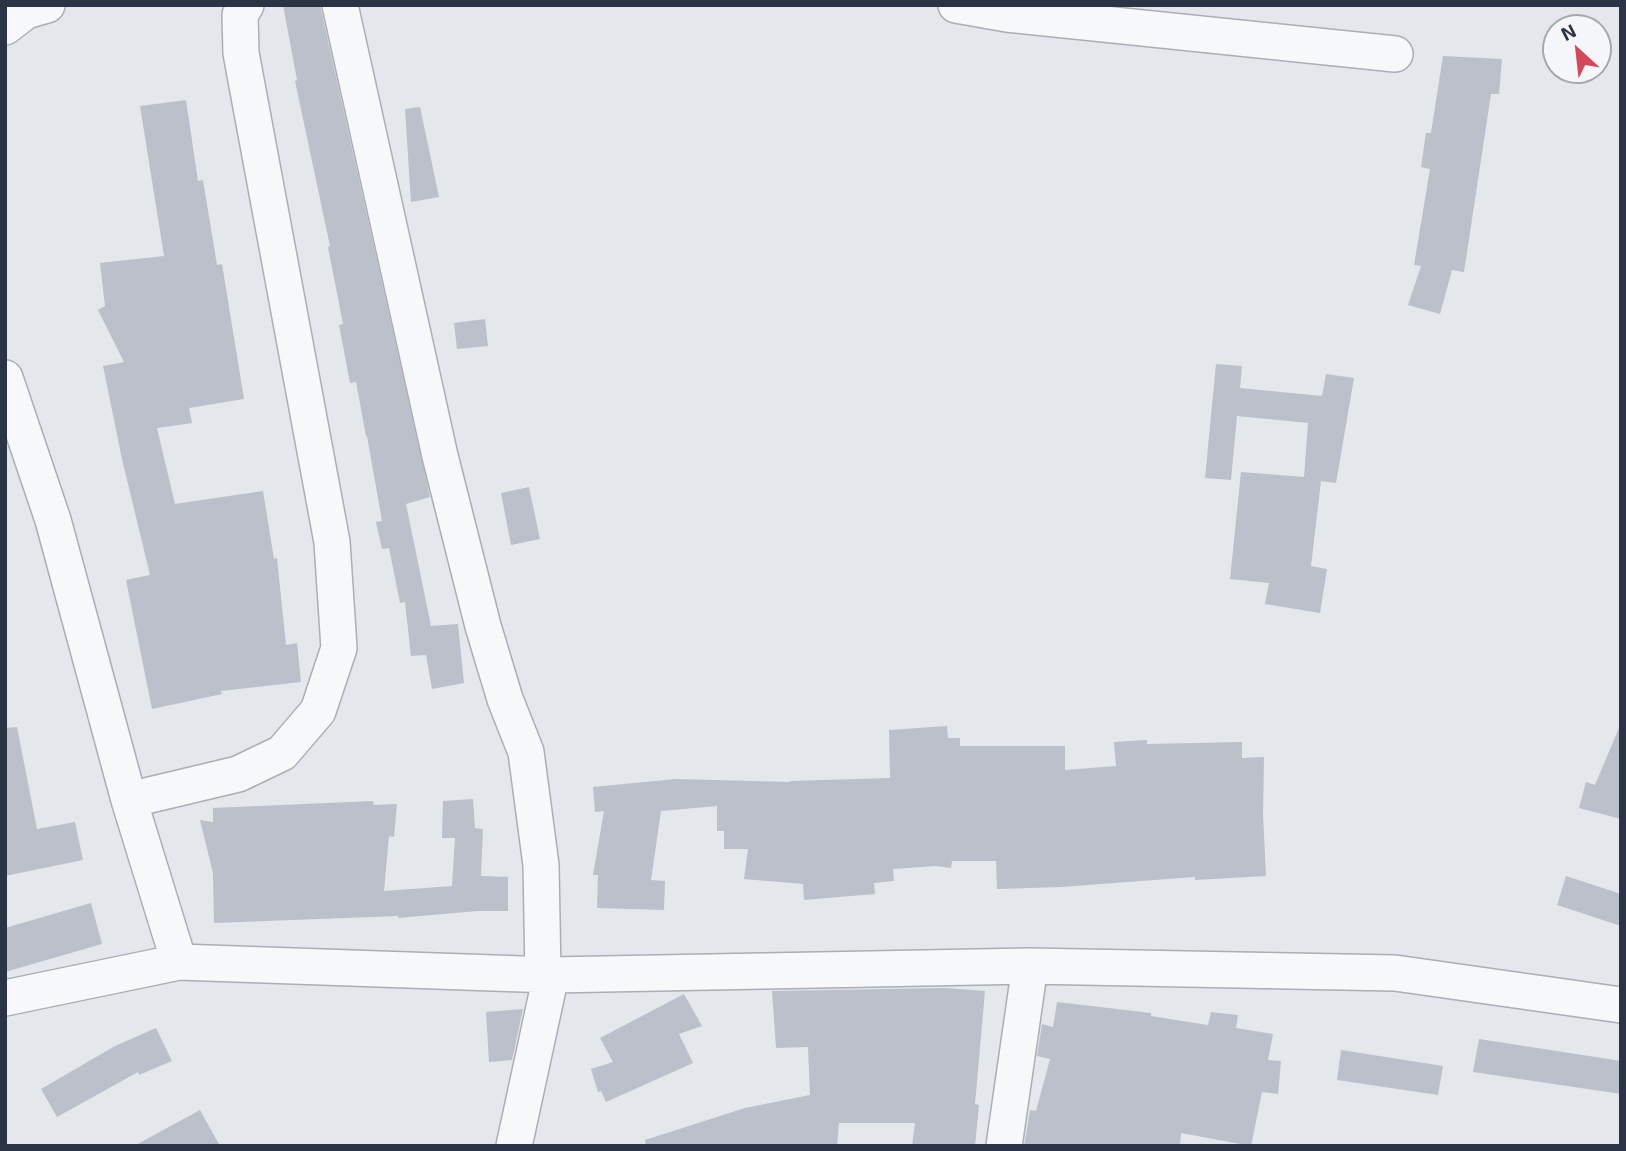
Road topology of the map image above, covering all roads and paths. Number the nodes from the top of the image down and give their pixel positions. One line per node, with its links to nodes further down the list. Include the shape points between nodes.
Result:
1 (47, 5): 5 (street, via 26,10)
2 (246, 5): 8 (street, via 240,15 241,53 332,542 339,648 318,711 282,753 238,774)
3 (340, 5): 11 (street, via 440,456 483,626 526,752 541,865)
4 (956, 5): 6 (street)
5 (5, 27)
6 (1395, 54)
7 (5, 378): 8 (street, via 52,520)
8 (129, 800): 9 (street)
9 (179, 962): 11 (street); 12 (street)
10 (1030, 966): 11 (street); 13 (street, via 1395,974); 15 (street)
11 (547, 975): 14 (street)
12 (5, 998)
13 (1621, 1005)
14 (514, 1146)
15 (1004, 1146)

